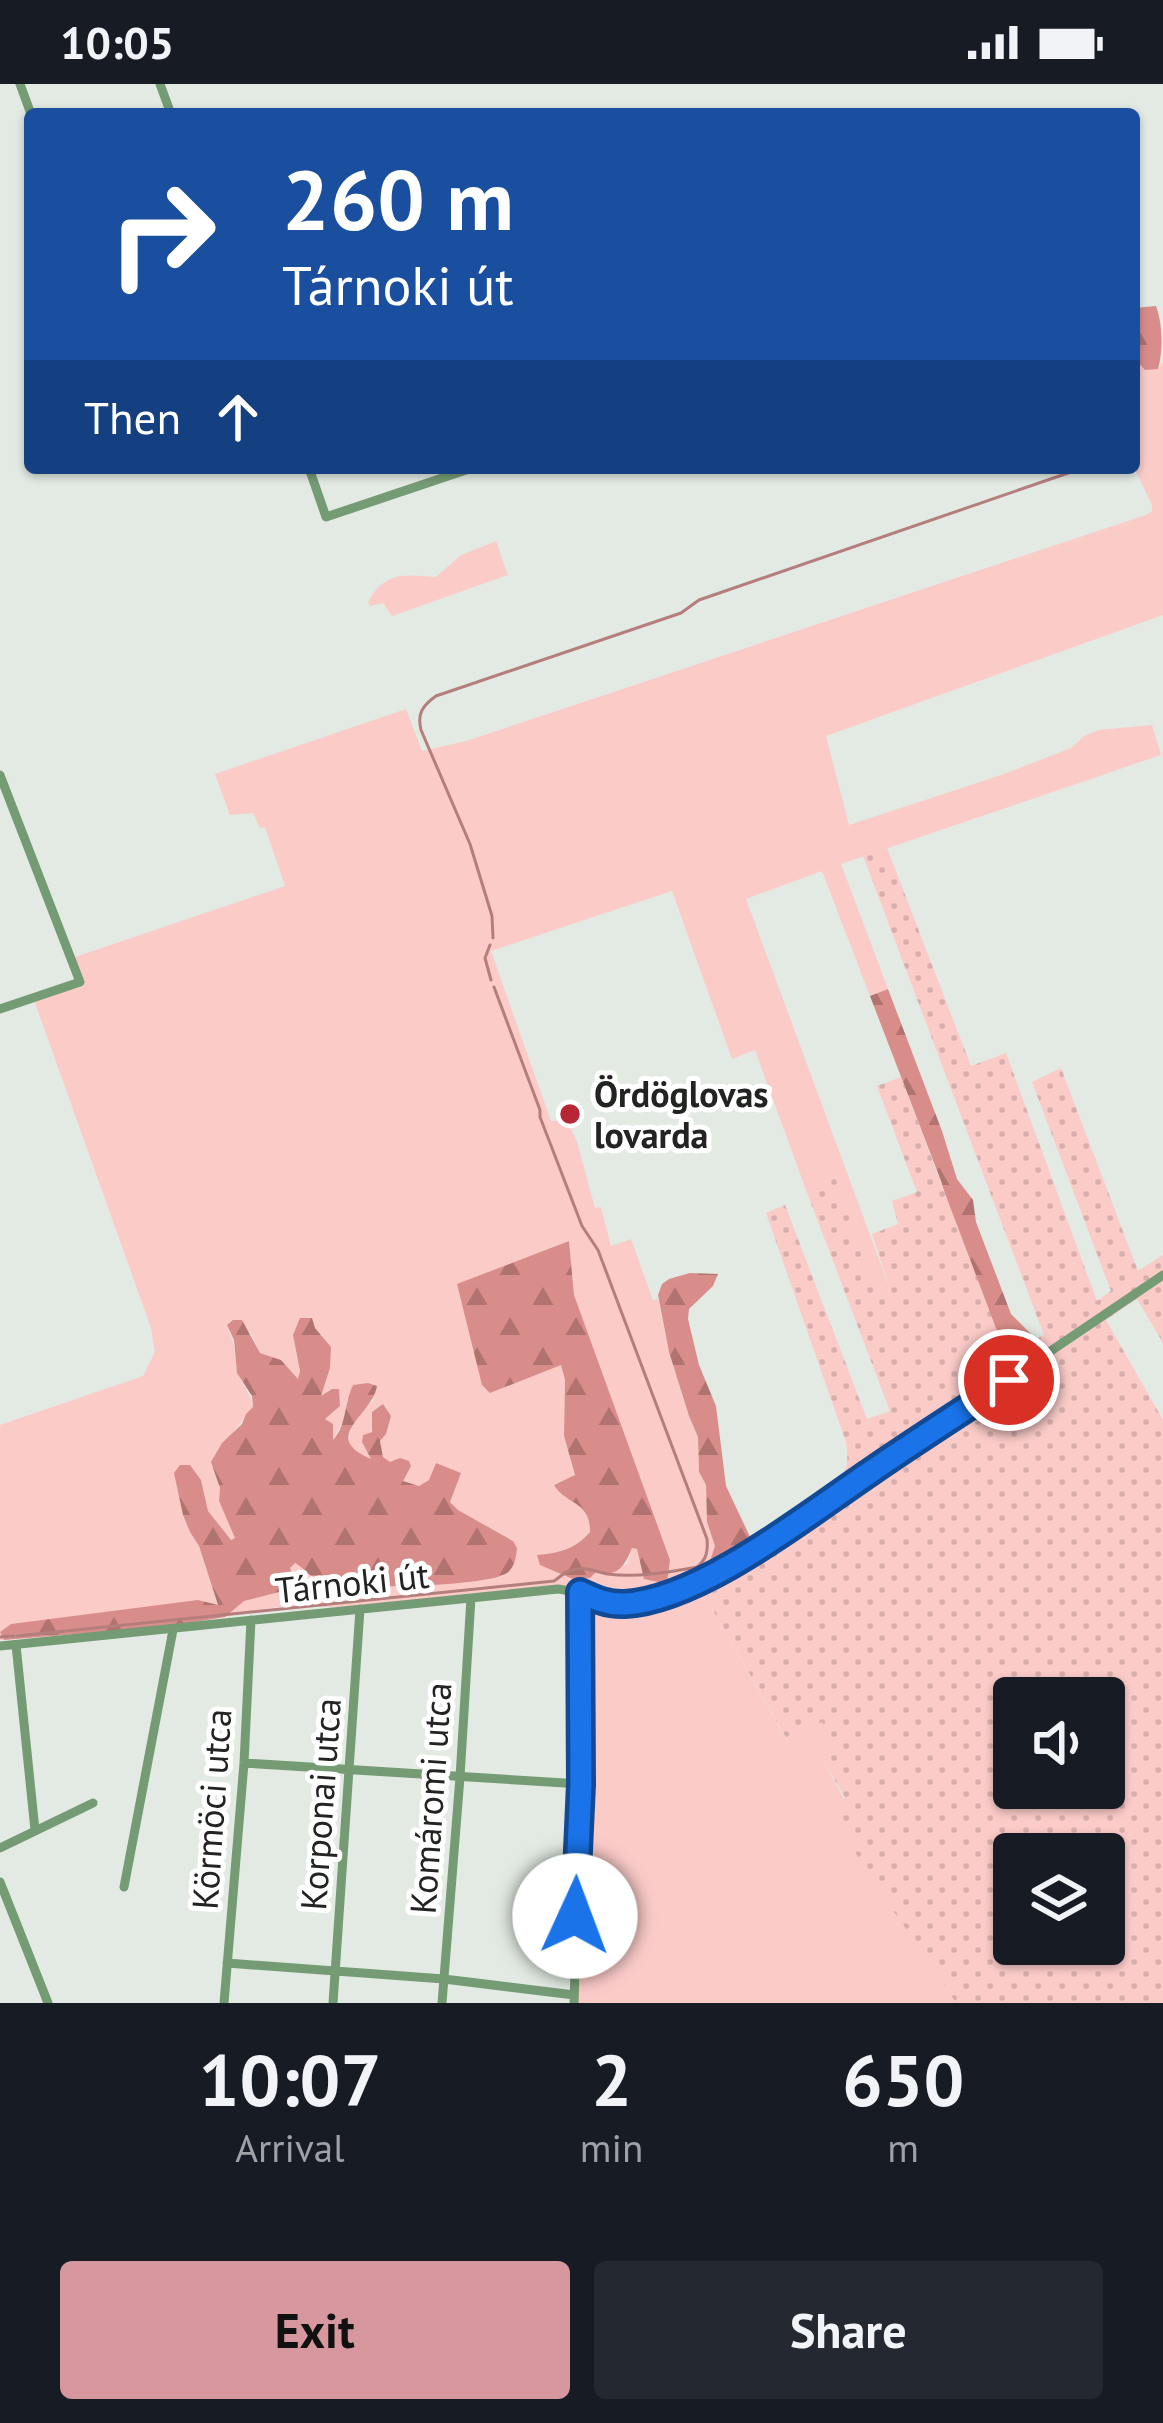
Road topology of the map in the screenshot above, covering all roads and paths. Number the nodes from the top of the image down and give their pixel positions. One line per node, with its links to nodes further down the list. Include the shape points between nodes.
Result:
1 (311, 474): 2 (street, via 326,517)
2 (454, 474)
3 (0, 775): 4 (street, via 80,982)
4 (0, 1010)
5 (1163, 1275): 6 (street, Tárnoki út, via 703,1579 626,1604)
6 (580, 1592): 7 (street, Tárnoki út); 16 (street)
7 (471, 1598): 8 (street, Tárnoki út); 15 (street, Komáromi utca)
8 (360, 1609): 9 (street, Tárnoki út); 14 (street, Korponai utca)
9 (251, 1620): 10 (street, Tárnoki út); 13 (street, Körmöci utca)
10 (173, 1630): 11 (street, Tárnoki út); 21 (street)
11 (16, 1645): 12 (street, Tárnoki út); 18 (street)
12 (0, 1646)
13 (244, 1763): 14 (street); 22 (street, Körmöci utca)
14 (350, 1771): 15 (street); 23 (street, Korponai utca)
15 (460, 1777): 16 (street); 24 (street, Komáromi utca)
16 (581, 1784): 25 (street)
17 (93, 1803): 18 (street)
18 (35, 1830): 19 (street)
19 (0, 1848)
20 (0, 1882): 26 (street)
21 (124, 1887)
22 (227, 1963): 23 (street); 27 (street, Körmöci utca)
23 (335, 1970): 24 (street); 28 (street, Korponai utca)
24 (444, 1979): 25 (street); 29 (street, Komáromi utca)
25 (574, 1999)
26 (48, 2003)
27 (224, 2003)
28 (333, 2003)
29 (442, 2003)

